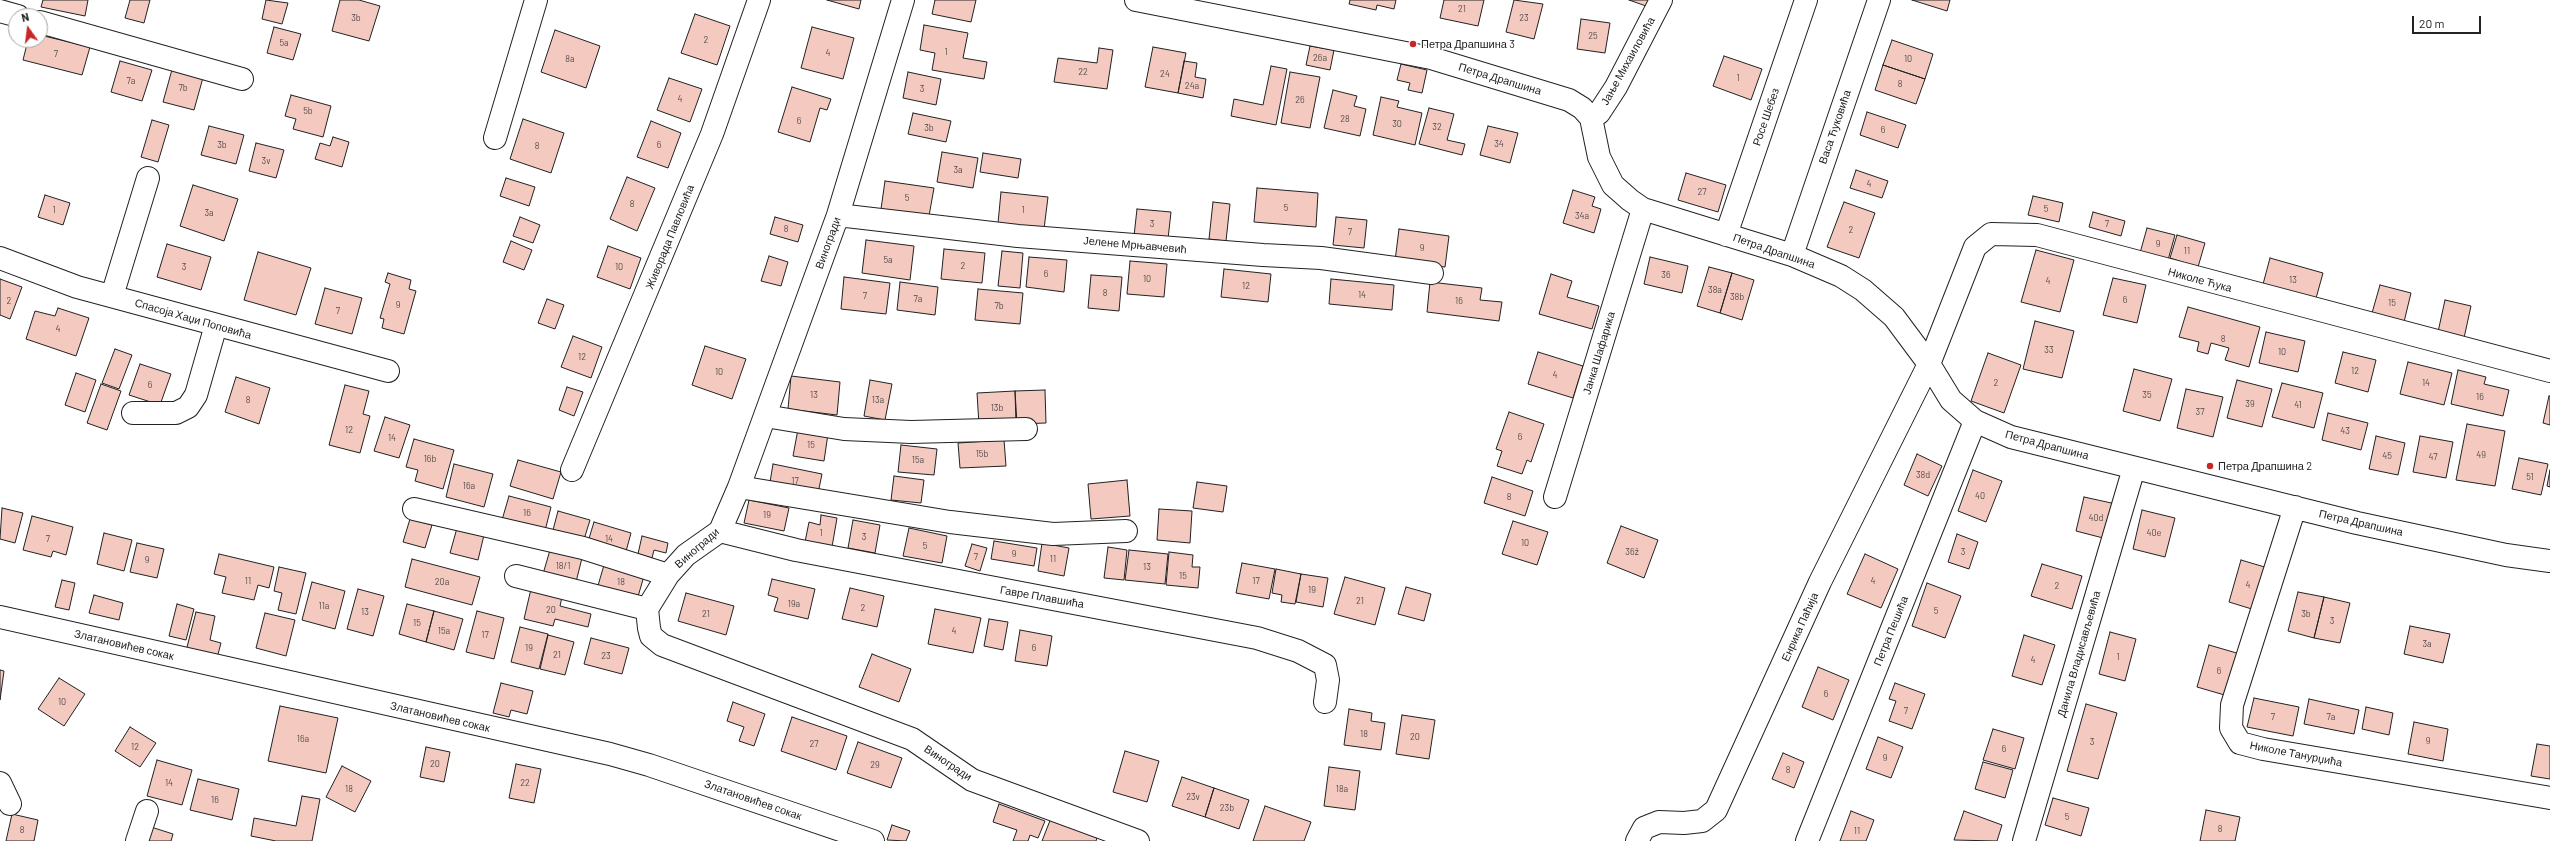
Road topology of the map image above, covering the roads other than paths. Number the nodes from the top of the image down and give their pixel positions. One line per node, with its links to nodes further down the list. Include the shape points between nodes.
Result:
1 (536, 0): 11 (street)
2 (759, 0): 29 (street, Живорада Павловића, via 712,134)
3 (903, 0): 14 (street, Виногради)
4 (1136, 0): 10 (street, Петра Драпшина, via 1431,58 1569,100 1582,108)
5 (1661, 0): 10 (street, Јање Михаиловића, via 1616,87 1600,113)
6 (1806, 0): 15 (street, Росе Шебез)
7 (1879, 0): 16 (street, Васа Ћуковића)
8 (48, 24): 9 (street)
9 (242, 79)
10 (1591, 118): 13 (street, Петра Драпшина, via 1599,157 1613,185)
11 (495, 138)
12 (148, 178): 19 (street)
13 (1643, 209): 15 (street, Петра Драпшина); 31 (street, Јанка Шафарика)
14 (838, 215): 18 (street, Јелене Мрњавчевић, via 1018,236 1263,256 1321,258); 25 (street, Виногради)
15 (1726, 235): 16 (street, Петра Драпшина)
16 (1792, 255): 21 (street, Петра Драпшина, via 1842,276 1863,290 1894,317)
17 (0, 258): 19 (street, Спасоја Хаџи Поповића, via 77,287)
18 (1432, 273)
19 (112, 296): 20 (street, Спасоја Хаџи Поповића)
20 (216, 325): 22 (street, Спасоја Хаџи Поповића); 24 (street, via 196,395 188,408 176,413)
21 (1929, 364): 23 (street, Николе Ћука, via 1975,247 1991,234 2015,234 2037,235); 26 (street, Петра Драпшина, via 1951,400); 49 (street, Енрика Паћија, via 1820,582 1716,810 1702,821 1659,822 1644,828)
22 (388, 371)
23 (2550, 371)
24 (133, 412)
25 (765, 416): 27 (street, via 852,429 918,432); 30 (street, Виногради)
26 (1976, 421): 28 (street, Петра Драпшина, via 2011,437); 50 (street, Петра Пешића)
27 (1026, 429)
28 (2134, 468): 32 (street, Петра Драпшина); 51 (street, Данила Владисављевића)
29 (572, 470)
30 (739, 487): 34 (street, Виногради); 35 (street, via 950,522 1053,534)
31 (1555, 497)
32 (2295, 507): 36 (street, Петра Драпшина, via 2498,554); 43 (street, Николе Танурџића, via 2232,705 2231,728 2240,743)
33 (414, 509): 37 (street, via 583,548)
34 (720, 531): 37 (street, Виногради, via 686,555); 41 (street, Гавре Плавшића, via 796,550 1257,638 1298,651 1325,665 1328,680)
35 (1126, 531)
36 (2550, 561)
37 (668, 575): 39 (street, Виногради)
38 (516, 576): 39 (street)
39 (647, 609): 48 (street, Виногради, via 651,636 662,645 912,739 972,780)
40 (0, 617): 47 (street, Златановићев сокак, via 610,754)
41 (1325, 702)
42 (0, 783): 44 (street)
43 (2550, 798)
44 (10, 804)
45 (147, 811): 46 (street)
46 (137, 841)
47 (873, 841)
48 (1138, 841)
49 (1637, 841)
50 (1807, 841)
51 (2024, 841)

